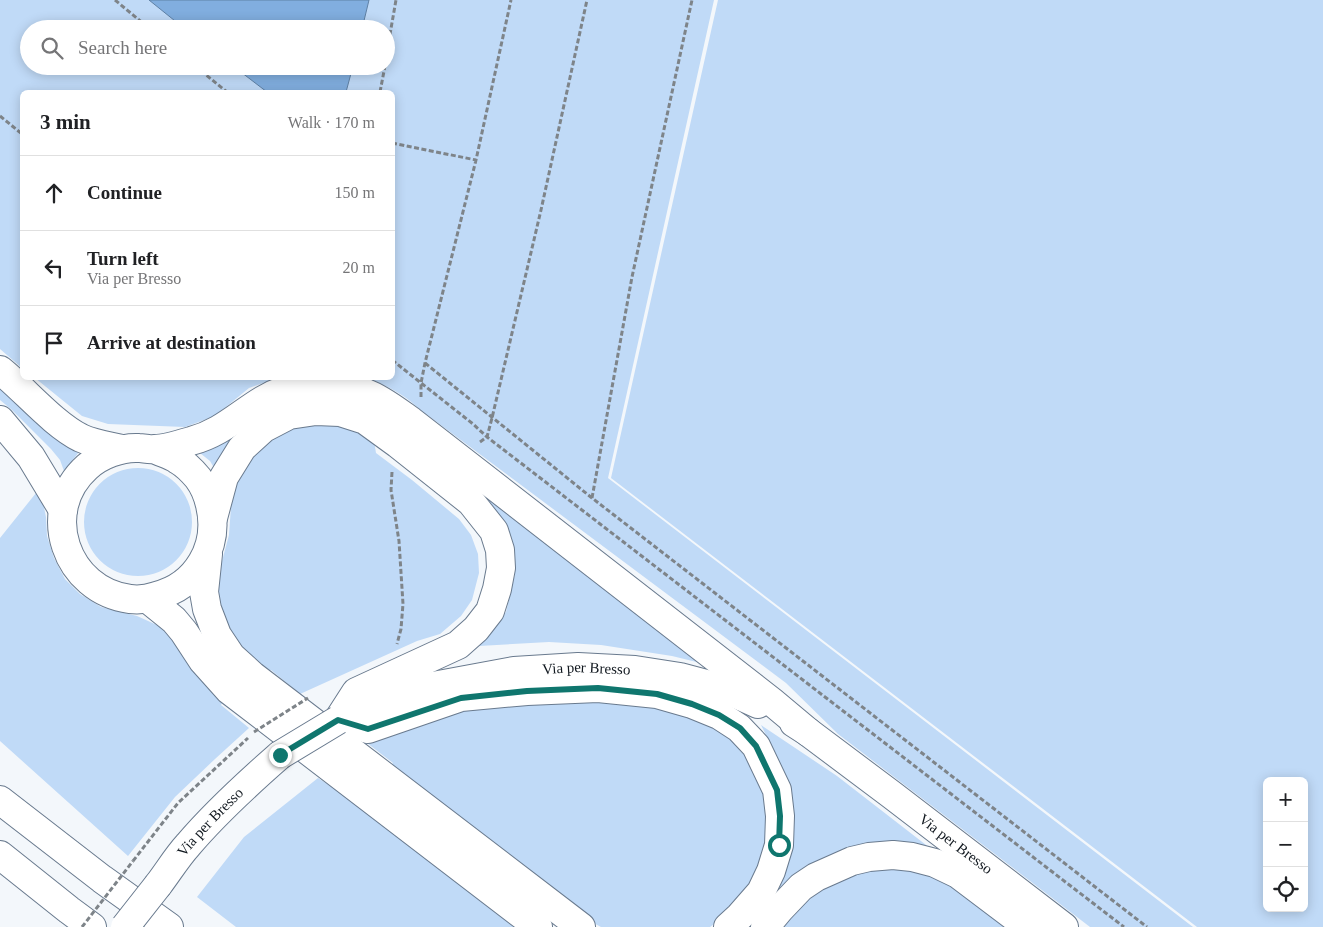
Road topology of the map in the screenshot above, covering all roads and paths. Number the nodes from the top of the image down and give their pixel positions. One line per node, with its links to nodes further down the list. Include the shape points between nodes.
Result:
1 (115, 0): 6 (path)
2 (396, 0): 7 (path)
3 (511, 0): 15 (path)
4 (587, 0): 21 (path)
5 (692, 0): 27 (path, via 632,277)
6 (139, 20)
7 (392, 20)
8 (206, 75): 10 (path)
9 (383, 75): 11 (path)
10 (225, 90)
11 (380, 90)
12 (0, 116): 13 (path)
13 (20, 132)
14 (395, 144): 15 (path)
15 (476, 160): 17 (path)
16 (395, 362): 19 (path)
17 (424, 364): 19 (path); 21 (path)
18 (0, 370): 24 (main road, via 60,424 81,438)
19 (421, 383): 20 (path); 23 (path)
20 (421, 400)
21 (492, 418): 23 (path); 27 (path)
22 (0, 420): 28 (main road, via 31,457)
23 (487, 437): 48 (path)
24 (122, 449): 25 (main road); 28 (main road, via 101,457 79,474)
25 (154, 449): 29 (main road, via 178,460 198,478 208,495); 35 (main road, via 217,432 283,390 309,385 337,386 366,393 411,421)
26 (392, 471): 32 (path, via 391,490 399,541 403,604 402,629)
27 (592, 498): 49 (path)
28 (63, 510): 31 (main road, via 66,548 85,578 116,596)
29 (213, 518): 30 (main road); 34 (main road, via 224,477 242,448 264,428 289,415 340,412 364,420 398,444 471,502 494,531 502,568 490,610 476,629 458,645 356,692)
30 (209, 549): 31 (main road, via 201,565 179,587); 43 (main road, via 204,592 207,610 217,635 231,656)
31 (148, 598): 42 (main road, via 174,620 203,662 229,690)
32 (394, 651)
33 (316, 694): 38 (path, bridge, via 254,732 178,803)
34 (338, 720): 35 (main road, Via per Bresso, via 417,689 514,671 578,666 635,670 726,689); 40 (main road, Via per Bresso, bridge, via 280,755 244,786 187,845); 44 (main road, via 368,729 461,698 598,688 657,694 719,715 740,728 756,746 777,790 780,816 779,845 771,872 761,892)
35 (808, 732): 47 (main road, Via per Bresso)
36 (0, 800): 41 (main road, via 102,880)
37 (0, 855): 39 (main road)
38 (82, 927)
39 (92, 927)
40 (125, 927)
41 (169, 927)
42 (538, 927)
43 (581, 927)
44 (728, 927)
45 (765, 927): 46 (main road, via 801,887 816,877 860,859 893,855 935,863 958,874)
46 (1028, 927)
47 (1064, 927)
48 (1124, 927)
49 (1147, 927)

